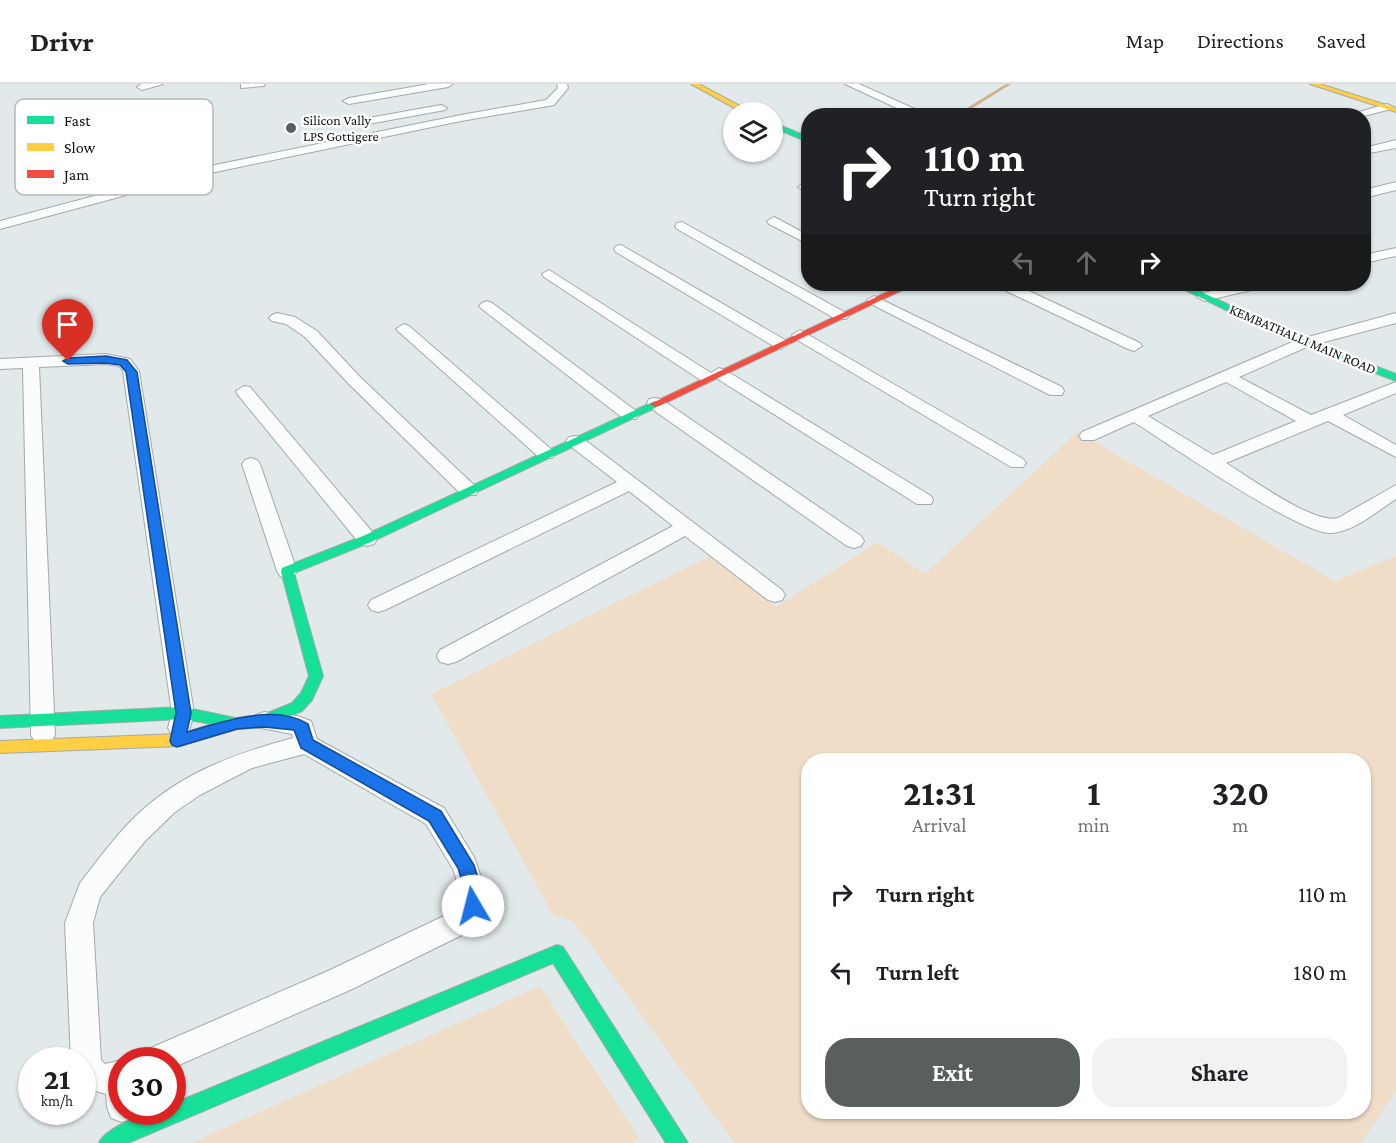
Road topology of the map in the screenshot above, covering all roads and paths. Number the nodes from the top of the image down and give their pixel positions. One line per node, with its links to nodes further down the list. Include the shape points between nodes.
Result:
1 (158, 84): 10 (street)
2 (260, 84): 8 (street)
3 (448, 84): 11 (street)
4 (694, 84): 12 (street)
5 (850, 84): 15 (street)
6 (1313, 84): 14 (street)
7 (1335, 84): 14 (street)
8 (245, 86)
9 (558, 86): 22 (street, via 563,88 550,103)
10 (142, 87)
11 (349, 101)
12 (728, 102)
13 (457, 105): 17 (street)
14 (1393, 107): 16 (street)
15 (906, 108)
16 (1371, 112)
17 (363, 122)
18 (783, 129): 19 (street)
19 (801, 137)
20 (1396, 144): 21 (street)
21 (1371, 149)
22 (213, 169)
23 (1396, 186): 24 (street)
24 (1371, 192)
25 (113, 195): 27 (street)
26 (774, 221): 29 (street)
27 (0, 225)
28 (682, 226): 41 (street)
29 (801, 236)
30 (621, 249): 47 (street)
31 (1396, 252): 32 (street)
32 (1371, 257)
33 (549, 274): 51 (street)
34 (890, 291): 39 (street)
35 (1018, 291): 48 (street)
36 (1192, 291): 38 (street, KEMBATHALLI MAIN ROAD)
37 (1230, 291): 38 (street)
38 (1204, 297): 46 (street, KEMBATHALLI MAIN ROAD)
39 (874, 300): 41 (street); 55 (street)
40 (487, 306): 57 (street)
41 (842, 316): 45 (street)
42 (277, 318): 69 (street, via 290,320 311,334)
43 (1396, 318): 46 (street)
44 (404, 329): 64 (street)
45 (800, 335): 47 (street); 66 (street)
46 (1304, 343): 52 (street); 53 (street, KEMBATHALLI MAIN ROAD)
47 (781, 344): 51 (street)
48 (1134, 346)
49 (31, 363): 50 (street); 79 (street, via 106,359 124,362 131,372); 80 (street)
50 (0, 364)
51 (714, 376): 56 (street); 71 (street)
52 (1228, 376): 58 (street); 60 (street)
53 (1394, 378): 59 (street)
54 (244, 391): 73 (street)
55 (1056, 391)
56 (655, 403): 57 (street); 74 (street)
57 (630, 415): 62 (street)
58 (1136, 416): 61 (street); 65 (street)
59 (1331, 416): 60 (street); 63 (street)
60 (1312, 423): 65 (street)
61 (1088, 436)
62 (575, 441): 64 (street); 68 (street)
63 (1396, 452)
64 (546, 454): 69 (street)
65 (1212, 462): 70 (street, via 1304,519 1330,527 1345,524)
66 (1017, 463)
67 (251, 464): 75 (street)
68 (631, 483): 72 (street); 77 (street)
69 (469, 491): 73 (street)
70 (1396, 491)
71 (924, 500)
72 (688, 526): 76 (street); 78 (street)
73 (367, 539): 75 (street)
74 (854, 541)
75 (287, 571): 81 (street, via 316,676 297,707)
76 (775, 595)
77 (378, 605)
78 (448, 656)
79 (183, 713): 80 (street); 83 (street); 84 (street)
80 (42, 720): 82 (street); 86 (street)
81 (264, 721): 83 (street); 85 (street, via 297,724 303,728)
82 (0, 722)
83 (237, 723): 84 (street)
84 (177, 741): 86 (street)
85 (306, 744): 88 (street, via 435,816 465,865 473,906 456,924); 89 (street, via 246,760 166,805 136,833 89,891 79,923 86,1064 93,1076)
86 (43, 745): 87 (street)
87 (0, 747)
88 (186, 1047)
89 (108, 1078)
90 (186, 1098): 91 (street, via 557,953)
91 (671, 1140)

